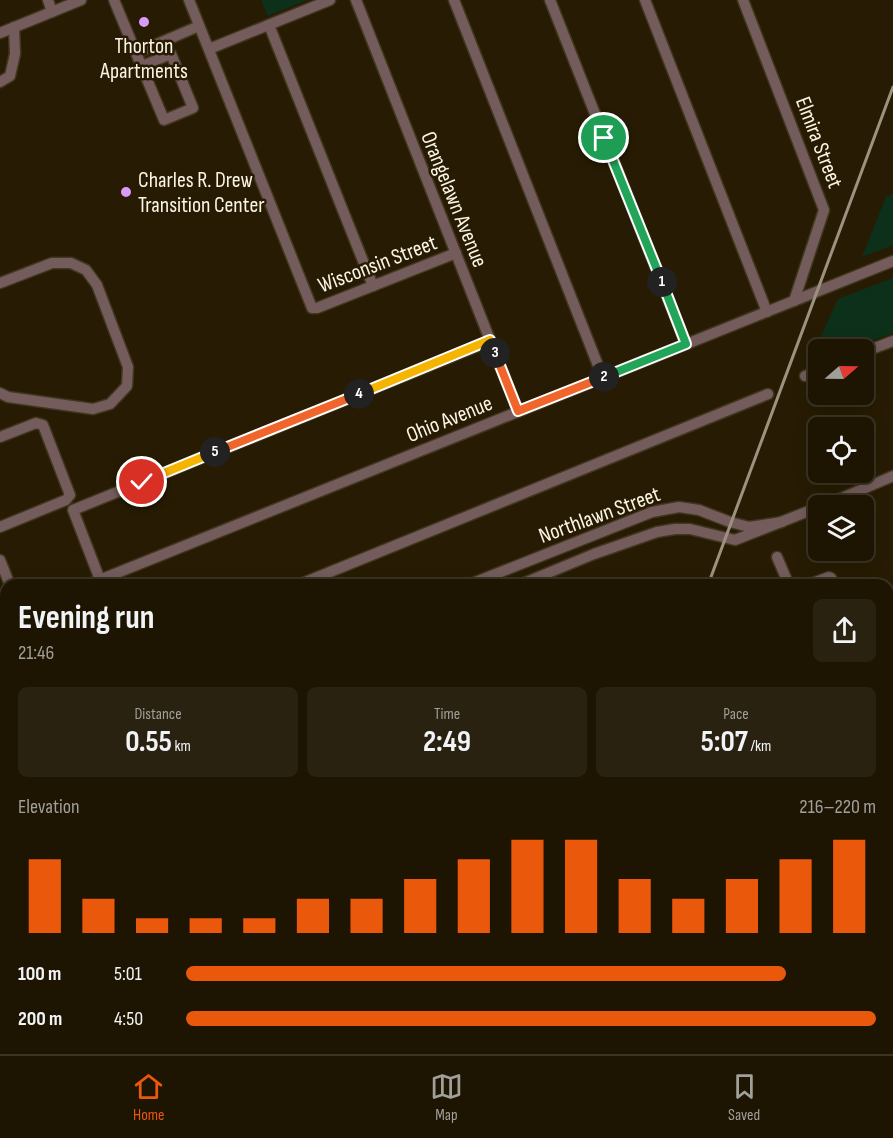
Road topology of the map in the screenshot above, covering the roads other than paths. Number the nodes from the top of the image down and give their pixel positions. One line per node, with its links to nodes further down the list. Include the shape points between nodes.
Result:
1 (48, 0): 11 (street)
2 (81, 0): 11 (street)
3 (114, 0): 17 (street)
4 (189, 0): 13 (street)
5 (330, 0): 12 (street)
6 (356, 0): 20 (street, Orangelawn Avenue)
7 (454, 0): 32 (street)
8 (550, 0): 28 (street)
9 (645, 0): 25 (street)
10 (743, 0): 24 (street, Elmira Street, via 824,210)
11 (52, 12): 14 (street)
12 (269, 24): 16 (street); 23 (street)
13 (199, 26): 16 (street); 17 (street)
14 (15, 27): 15 (street); 19 (street, via 10,76)
15 (0, 33)
16 (208, 49): 23 (street, Wisconsin Street, via 312,308)
17 (136, 53): 18 (street)
18 (142, 66): 18 (street, via 164,120 193,108 171,54)
19 (0, 82)
20 (456, 253): 23 (street, Wisconsin Street); 26 (street, Orangelawn Avenue)
21 (893, 261): 24 (street, Ohio Avenue)
22 (0, 284): 33 (street, via 52,263 70,263 86,270 97,285 128,367 127,386 110,404 93,409)
23 (373, 286)
24 (794, 301): 25 (street, Ohio Avenue)
25 (767, 312): 28 (street, Ohio Avenue)
26 (490, 340): 35 (street, Orangelawn Avenue); 51 (street, via 73,510)
27 (893, 341): 29 (street)
28 (686, 344): 32 (street, Ohio Avenue)
29 (874, 348)
30 (808, 375): 31 (street)
31 (805, 376)
32 (603, 378): 35 (street, Ohio Avenue)
33 (0, 393)
34 (768, 394): 53 (street)
35 (518, 411): 52 (street, Ohio Avenue)
36 (0, 437): 43 (street, via 36,423 43,425 70,495)
37 (893, 477): 38 (street, Northlawn Street)
38 (848, 495)
39 (808, 511): 42 (street, Northlawn Street)
40 (708, 513): 41 (street, Northlawn Street, via 670,508); 42 (street, Northlawn Street, via 742,526); 44 (street)
41 (634, 519): 45 (street, Northlawn Street); 46 (street)
42 (782, 522): 44 (street, Northlawn Street, via 735,540)
43 (0, 527)
44 (703, 531): 46 (street, Northlawn Street, via 675,529)
45 (587, 537): 47 (street); 54 (street, Northlawn Street)
46 (641, 538): 47 (street, Northlawn Street)
47 (594, 554): 55 (street, Northlawn Street)
48 (777, 557): 56 (street)
49 (0, 560): 50 (street)
50 (8, 579)
51 (99, 579)
52 (111, 579)
53 (313, 579)
54 (483, 579)
55 (534, 579)
56 (786, 579)

